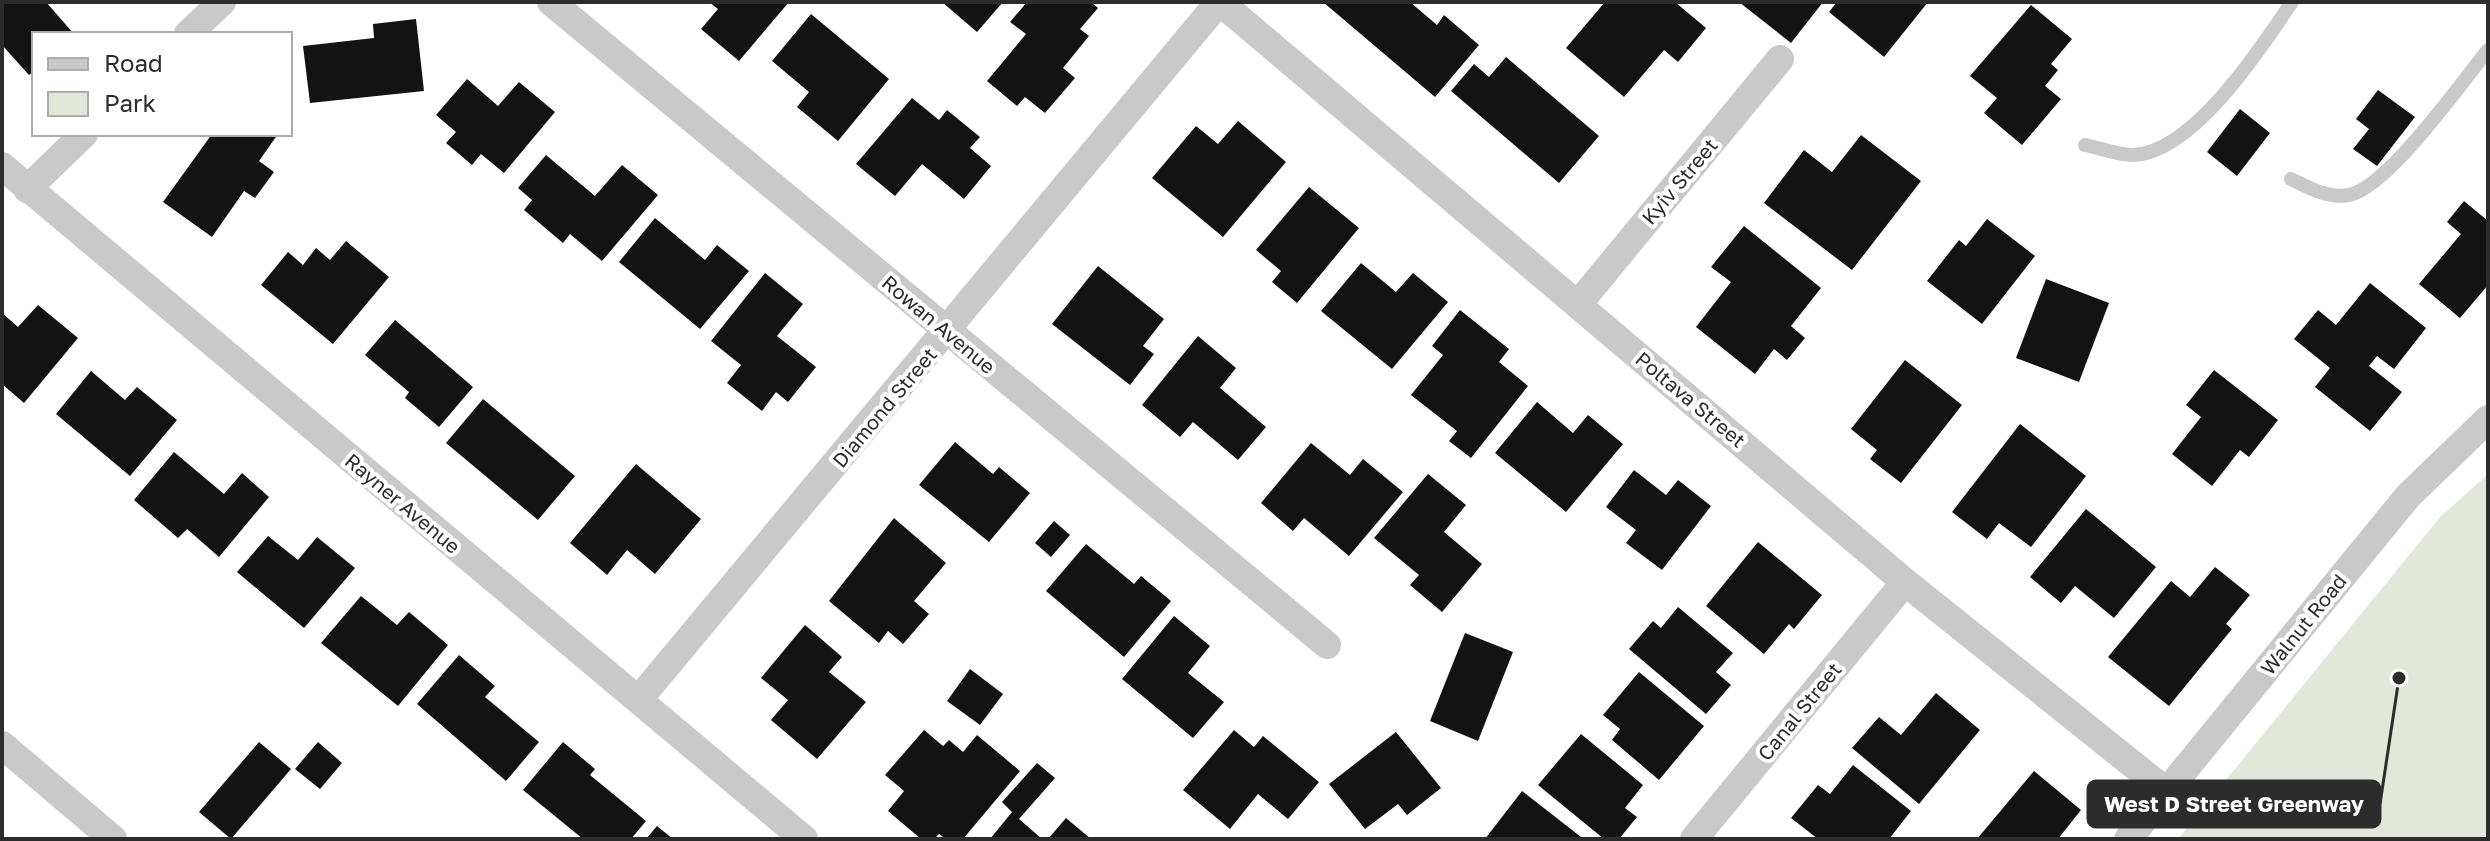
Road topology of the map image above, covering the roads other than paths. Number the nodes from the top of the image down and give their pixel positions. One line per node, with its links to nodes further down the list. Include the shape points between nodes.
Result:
1 (222, 2): 5 (street)
2 (551, 2): 14 (street, Rowan Avenue)
3 (1219, 2): 13 (street, Poltava Street); 14 (street, Diamond Street)
4 (2292, 2): 9 (lane, via 2215,102 2178,137 2158,150 2132,155)
5 (190, 32)
6 (2488, 50): 11 (lane, via 2374,182 2338,196)
7 (1780, 59): 13 (street, Kyiv Street)
8 (82, 136): 12 (street)
9 (2085, 145)
10 (2, 166): 12 (street, Rayner Avenue)
11 (2291, 179)
12 (27, 189): 18 (street, Rayner Avenue)
13 (1579, 303): 16 (street, Poltava Street)
14 (947, 331): 17 (street, Rowan Avenue); 18 (street, Diamond Street)
15 (2488, 419): 20 (street, Walnut Road, via 2408,496)
16 (1905, 582): 20 (street, Poltava Street); 23 (street, Canal Street)
17 (1327, 645)
18 (639, 699): 22 (street, Rayner Avenue)
19 (2, 745): 21 (street)
20 (2166, 791): 24 (street, Walnut Road)
21 (113, 839)
22 (804, 839)
23 (1694, 839)
24 (2128, 839)

